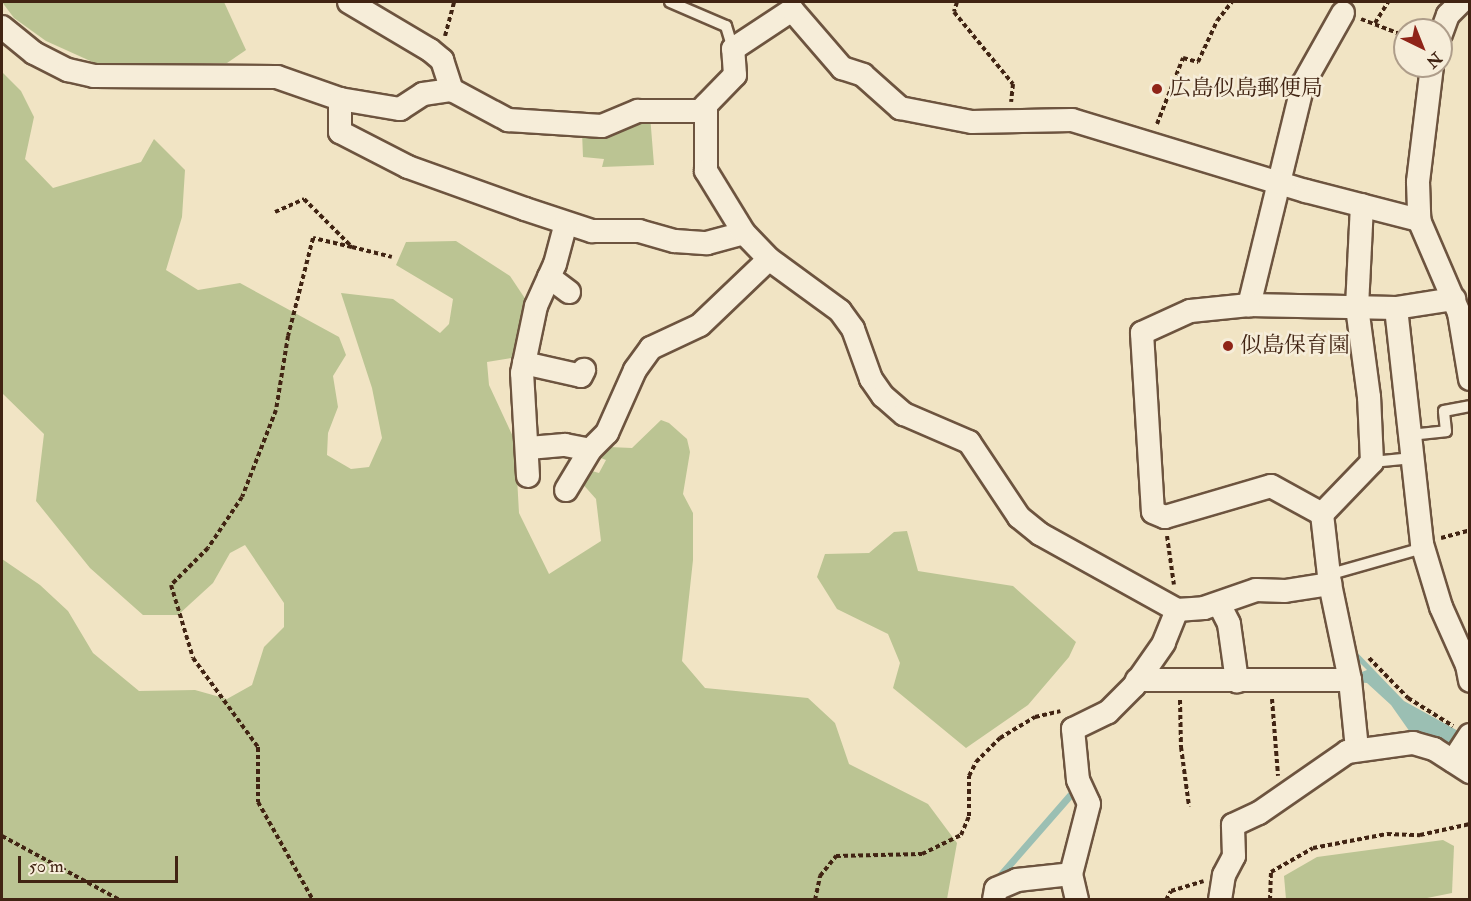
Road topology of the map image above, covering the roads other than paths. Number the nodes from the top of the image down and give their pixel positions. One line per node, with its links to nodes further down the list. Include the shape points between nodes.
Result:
1 (349, 2): 9 (street, via 442,60)
2 (670, 2): 7 (lane, via 726,26)
3 (1461, 2): 5 (street)
4 (1343, 14): 12 (street, via 1303,84)
5 (1448, 18)
6 (2, 27): 10 (street, via 34,53 68,70 94,76 277,76)
7 (733, 49): 11 (street, via 735,75); 12 (street, via 792,10 842,68 863,75 900,108 972,122 1072,120)
8 (1431, 78): 14 (street, via 1418,182)
9 (452, 90): 10 (street, via 423,94 400,109); 11 (street, via 508,120 532,124 602,126 638,111 700,111)
10 (340, 99): 15 (street, via 340,132 408,167)
11 (706, 105): 16 (street, via 706,171)
12 (1280, 183): 13 (street); 22 (street)
13 (1362, 205): 14 (street); 23 (street)
14 (1419, 220): 20 (street)
15 (566, 223): 16 (street, via 592,231 639,231 696,242); 18 (street)
16 (744, 233): 17 (street)
17 (769, 258): 32 (street, via 700,325 651,348 635,370 607,433); 41 (street, via 840,311 853,329 871,380 883,396 903,414 969,442 1019,517 1040,534)
18 (549, 277): 19 (street); 21 (street)
19 (569, 292)
20 (1454, 299): 24 (street); 27 (street)
21 (537, 304): 25 (street, via 542,310); 26 (street)
22 (1249, 305): 23 (street); 37 (street, via 1190,311 1142,333 1153,512 1165,517 1271,486)
23 (1357, 307): 24 (street); 34 (street, via 1369,397)
24 (1396, 308): 30 (street)
25 (540, 331)
26 (524, 363): 28 (street); 31 (street, via 532,414)
27 (1468, 367)
28 (573, 378)
29 (1470, 406): 30 (lane, via 1444,411 1446,431)
30 (1410, 435): 33 (street)
31 (529, 448): 32 (street, via 565,445); 35 (street)
32 (590, 450): 36 (street)
33 (1413, 458): 34 (lane); 38 (street)
34 (1372, 462): 37 (street)
35 (528, 476)
36 (566, 490)
37 (1322, 514): 39 (street)
38 (1422, 546): 39 (lane); 45 (street)
39 (1331, 579): 40 (street, via 1285,591 1256,590); 43 (street)
40 (1219, 604): 41 (street); 44 (street, via 1229,624)
41 (1177, 610): 42 (street, via 1164,643)
42 (1137, 680): 44 (street); 49 (street, via 1108,712 1073,729 1078,780 1089,804)
43 (1350, 680): 44 (street); 47 (street)
44 (1237, 681)
45 (1470, 681)
46 (1470, 735): 48 (street)
47 (1358, 749): 48 (street, via 1413,743); 52 (street, via 1232,827 1234,856 1224,875)
48 (1460, 763)
49 (1071, 874): 50 (street, via 1017,880 996,889); 51 (street)
50 (994, 900)
51 (1077, 900)
52 (1220, 900)

